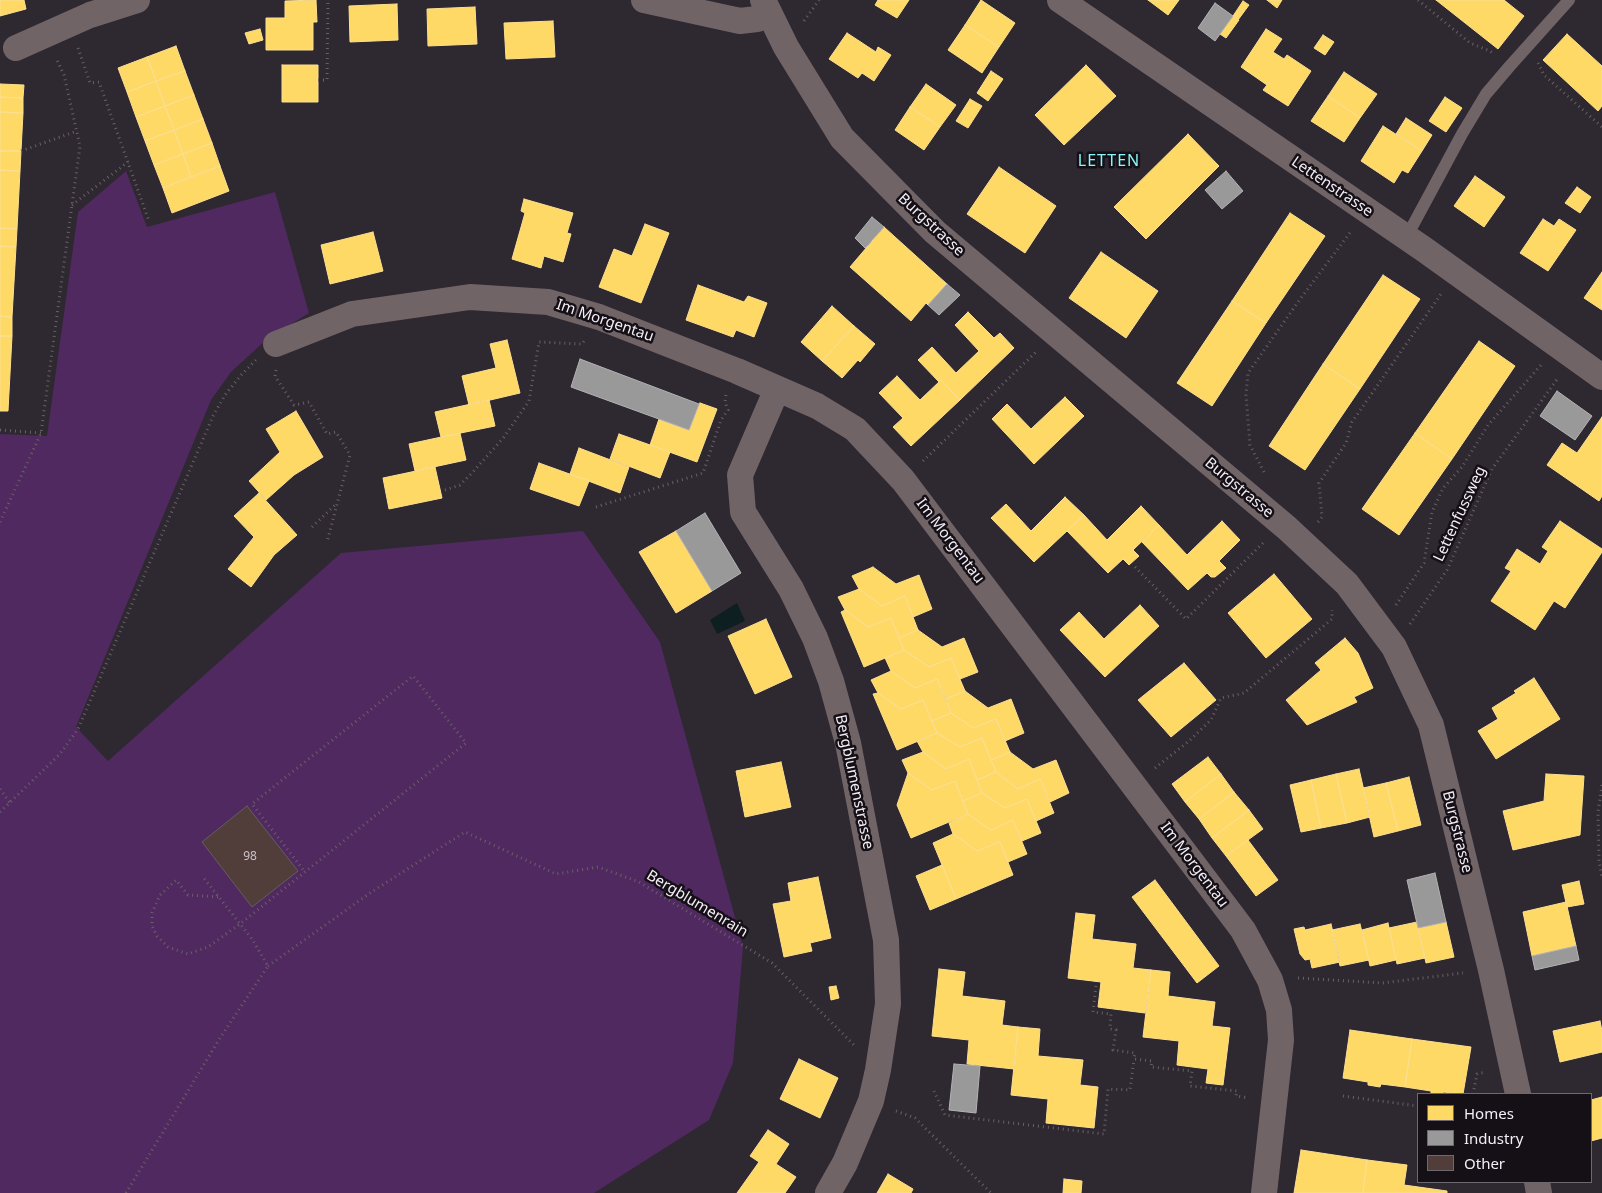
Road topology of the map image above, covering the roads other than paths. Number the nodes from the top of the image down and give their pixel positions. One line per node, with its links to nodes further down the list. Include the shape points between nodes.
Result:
1 (137, 0): 6 (street, via 90,15)
2 (644, 0): 5 (street, via 740,21 757,19)
3 (1060, 0): 7 (street, Lettenstrasse)
4 (1569, 0): 7 (lane, via 1486,94)
5 (766, 7): 11 (street, Burgstrasse, via 786,47 842,138 935,232 1295,536 1347,584 1387,638 1431,725)
6 (16, 48)
7 (1405, 237): 9 (street, Lettenstrasse)
8 (277, 353): 10 (street, Im Morgentau, via 352,314 470,297 548,302 599,317)
9 (1602, 377)
10 (777, 389): 12 (street, Bergblumenstrasse, via 740,474 743,512 792,589 831,681 848,743 886,940 888,1004 871,1101 846,1163); 13 (street, Im Morgentau, via 817,406 855,429 904,480 1243,930 1270,980 1279,1010 1281,1040)
11 (1518, 1093)
12 (828, 1193)
13 (1264, 1193)

